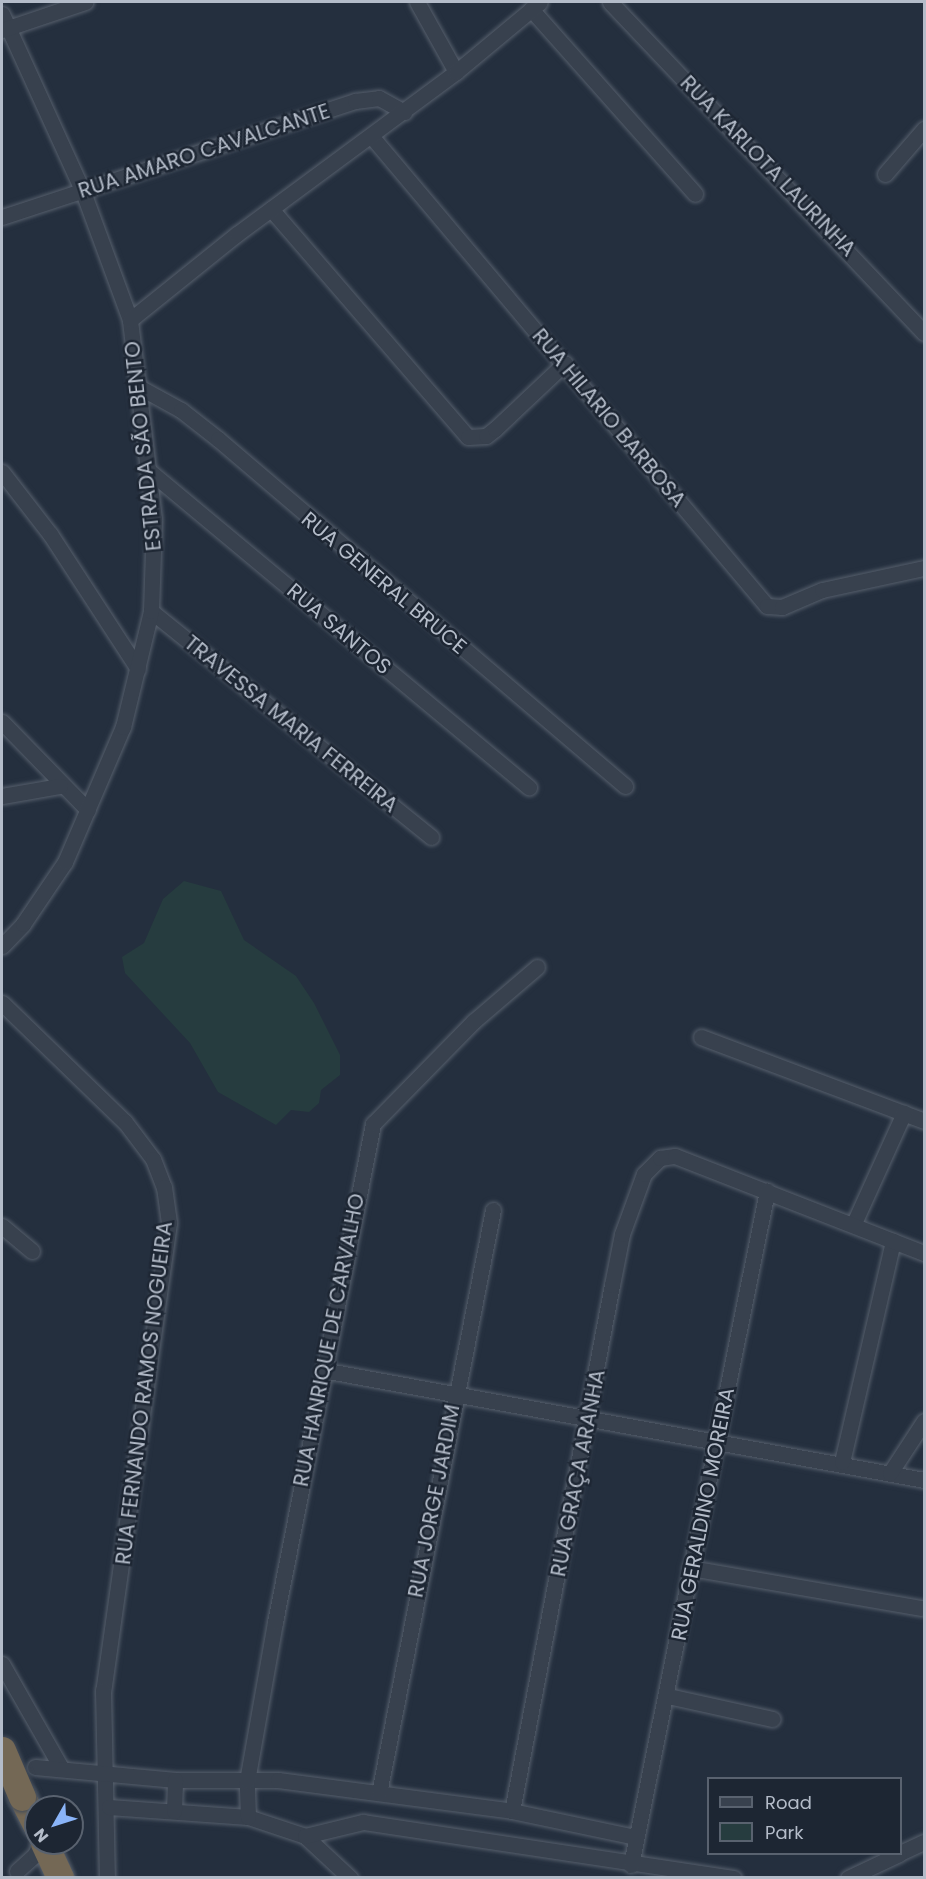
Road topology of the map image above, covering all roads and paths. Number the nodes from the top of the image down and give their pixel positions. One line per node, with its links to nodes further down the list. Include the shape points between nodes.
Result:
1 (85, 2): 6 (street)
2 (417, 2): 7 (street)
3 (610, 2): 17 (street, RUA KARLOTA LAURINHA)
4 (536, 5): 7 (street, ESTRADA SÃO BENTO); 13 (street)
5 (2, 14): 6 (street)
6 (5, 29): 12 (street)
7 (456, 72): 8 (street, ESTRADA SÃO BENTO)
8 (404, 112): 10 (street, ESTRADA SÃO BENTO); 12 (street, RUA AMARO CAVALCANTE, via 379,98 355,101)
9 (924, 129): 11 (street)
10 (372, 137): 14 (street, ESTRADA SÃO BENTO); 18 (street, RUA HILARIO BARBOSA)
11 (885, 174)
12 (83, 192): 15 (street, RUA AMARO CAVALCANTE); 16 (street)
13 (695, 194)
14 (271, 209): 16 (street, ESTRADA SÃO BENTO); 18 (street, via 468,437 486,436)
15 (2, 217)
16 (130, 320): 19 (street, ESTRADA SÃO BENTO)
17 (924, 333)
18 (565, 363): 22 (street, RUA HILARIO BARBOSA, via 767,606 782,606 884,574)
19 (139, 387): 20 (street, ESTRADA SÃO BENTO); 27 (street, RUA GENERAL BRUCE, via 181,410 218,439)
20 (148, 470): 23 (street, ESTRADA SÃO BENTO, via 156,564); 28 (street, RUA SANTOS)
21 (2, 472): 24 (street, via 50,534)
22 (924, 567)
23 (151, 611): 24 (street, ESTRADA SÃO BENTO); 31 (street, TRAVESSA MARIA FERREIRA)
24 (138, 669): 30 (street, ESTRADA SÃO BENTO, via 123,727)
25 (2, 722): 26 (street)
26 (60, 786): 29 (street); 30 (street)
27 (625, 786)
28 (529, 788)
29 (2, 795)
30 (88, 810): 32 (street, ESTRADA SÃO BENTO, via 65,862 23,924)
31 (431, 837)
32 (2, 946)
33 (537, 967): 45 (street, RUA HANRIQUE DE CARVALHO, via 481,1014 373,1124)
34 (2, 1003): 61 (street, RUA FERNANDO RAMOS NOGUEIRA, via 125,1122 153,1160 164,1187 169,1223 103,1690)
35 (701, 1037): 36 (street)
36 (904, 1113): 37 (street); 40 (street)
37 (924, 1121)
38 (767, 1191): 40 (street); 47 (street, RUA GRAÇA ARANHA, via 675,1156 660,1158 644,1174 622,1234); 49 (street, RUA GERALDINO MOREIRA)
39 (493, 1210): 46 (street, RUA JORGE JARDIM)
40 (854, 1223): 42 (street)
41 (2, 1226): 43 (street)
42 (893, 1241): 44 (street); 50 (street)
43 (32, 1251)
44 (924, 1253)
45 (328, 1371): 46 (street); 63 (street, RUA HANRIQUE DE CARVALHO)
46 (455, 1397): 47 (street); 64 (street, RUA JORGE JARDIM)
47 (590, 1418): 49 (street); 68 (street, RUA GRAÇA ARANHA)
48 (924, 1421): 51 (street)
49 (715, 1441): 50 (street); 53 (street, RUA GERALDINO MOREIRA)
50 (842, 1462): 51 (street)
51 (890, 1473): 52 (street)
52 (924, 1480)
53 (690, 1568): 54 (street); 56 (street, RUA GERALDINO MOREIRA)
54 (922, 1608)
55 (2, 1664): 60 (street)
56 (668, 1696): 57 (street); 71 (street, RUA GERALDINO MOREIRA)
57 (773, 1719)
58 (2, 1750): 65 (highway, bridge)
59 (36, 1767): 60 (street)
60 (62, 1769): 61 (street)
61 (105, 1774): 62 (street); 66 (street, RUA FERNANDO RAMOS NOGUEIRA)
62 (175, 1780): 63 (street); 67 (street)
63 (247, 1781): 64 (street); 69 (street, RUA HANRIQUE DE CARVALHO)
64 (379, 1792): 68 (street)
65 (24, 1801)
66 (109, 1807): 67 (street); 80 (street, RUA FERNANDO RAMOS NOGUEIRA)
67 (174, 1811): 69 (street)
68 (512, 1811): 71 (street)
69 (248, 1817): 70 (street)
70 (305, 1836): 77 (street, via 363,1822); 81 (street)
71 (634, 1837): 77 (street, RUA GERALDINO MOREIRA)
72 (924, 1842): 73 (street)
73 (902, 1852)
74 (35, 1855): 78 (street)
75 (49, 1855): 79 (highway)
76 (896, 1855): 83 (street)
77 (631, 1865): 82 (street)
78 (15, 1873)
79 (60, 1878)
80 (107, 1878)
81 (350, 1878)
82 (734, 1878)
83 (848, 1878)

